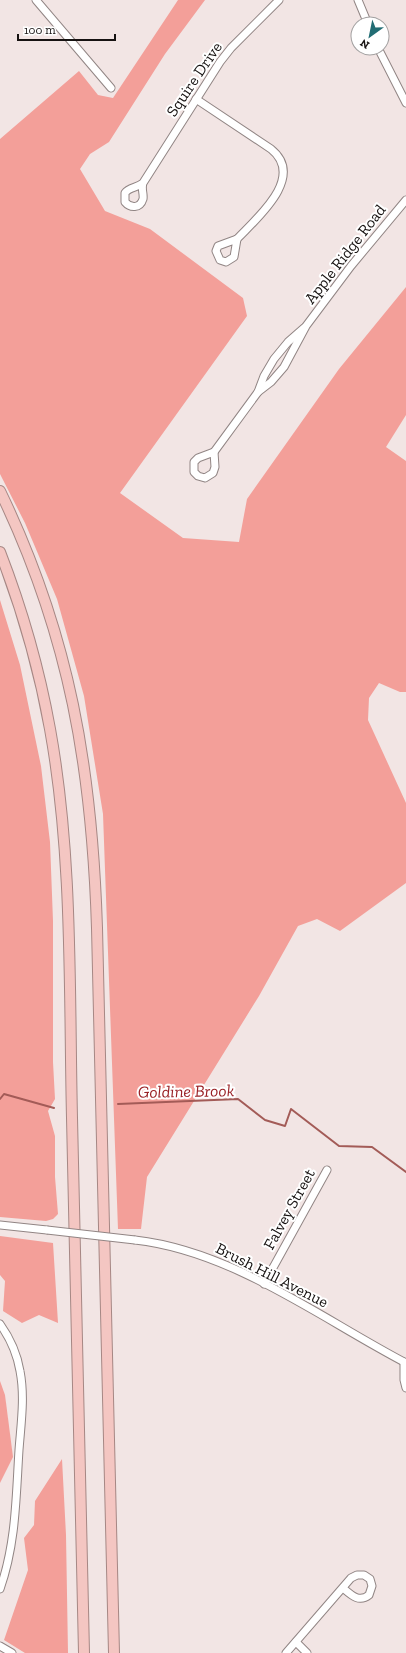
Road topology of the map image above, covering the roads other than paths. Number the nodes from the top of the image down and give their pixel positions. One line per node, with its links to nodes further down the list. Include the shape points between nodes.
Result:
1 (36, 0): 6 (street)
2 (279, 0): 7 (street, Squire Drive, via 226,54)
3 (358, 0): 4 (street)
4 (365, 16)
5 (382, 56): 8 (street)
6 (111, 88)
7 (196, 99): 9 (street, Squire Drive); 11 (street, via 271,148 283,166 283,178 275,197)
8 (406, 103)
9 (143, 183)
10 (406, 200): 12 (street, Apple Ridge Road, via 343,276)
11 (237, 239)
12 (306, 326): 13 (street, Apple Ridge Road); 14 (street, Apple Ridge Road)
13 (274, 359): 14 (street); 15 (street, Apple Ridge Road)
14 (284, 367): 15 (street, Apple Ridge Road)
15 (258, 392): 16 (street, Apple Ridge Road)
16 (214, 452)
17 (0, 491): 31 (highway, via 32,564 60,647 81,739 90,810 98,928)
18 (0, 552): 30 (highway, via 25,623 43,692 56,769 63,839 70,1012)
19 (327, 1170): 21 (street, Falvey Street)
20 (0, 1225): 21 (street, Brush Hill Avenue, bridge, via 168,1245 202,1255)
21 (264, 1284): 23 (street, Brush Hill Avenue)
22 (0, 1324): 26 (street, via 18,1360 23,1405 12,1543)
23 (405, 1362): 24 (street, Brush Hill Avenue)
24 (406, 1388)
25 (343, 1588): 27 (street)
26 (0, 1589)
27 (296, 1642): 32 (street); 33 (street)
28 (0, 1646): 29 (street)
29 (12, 1653)
30 (84, 1653)
31 (114, 1653)
32 (286, 1653)
33 (307, 1653)

